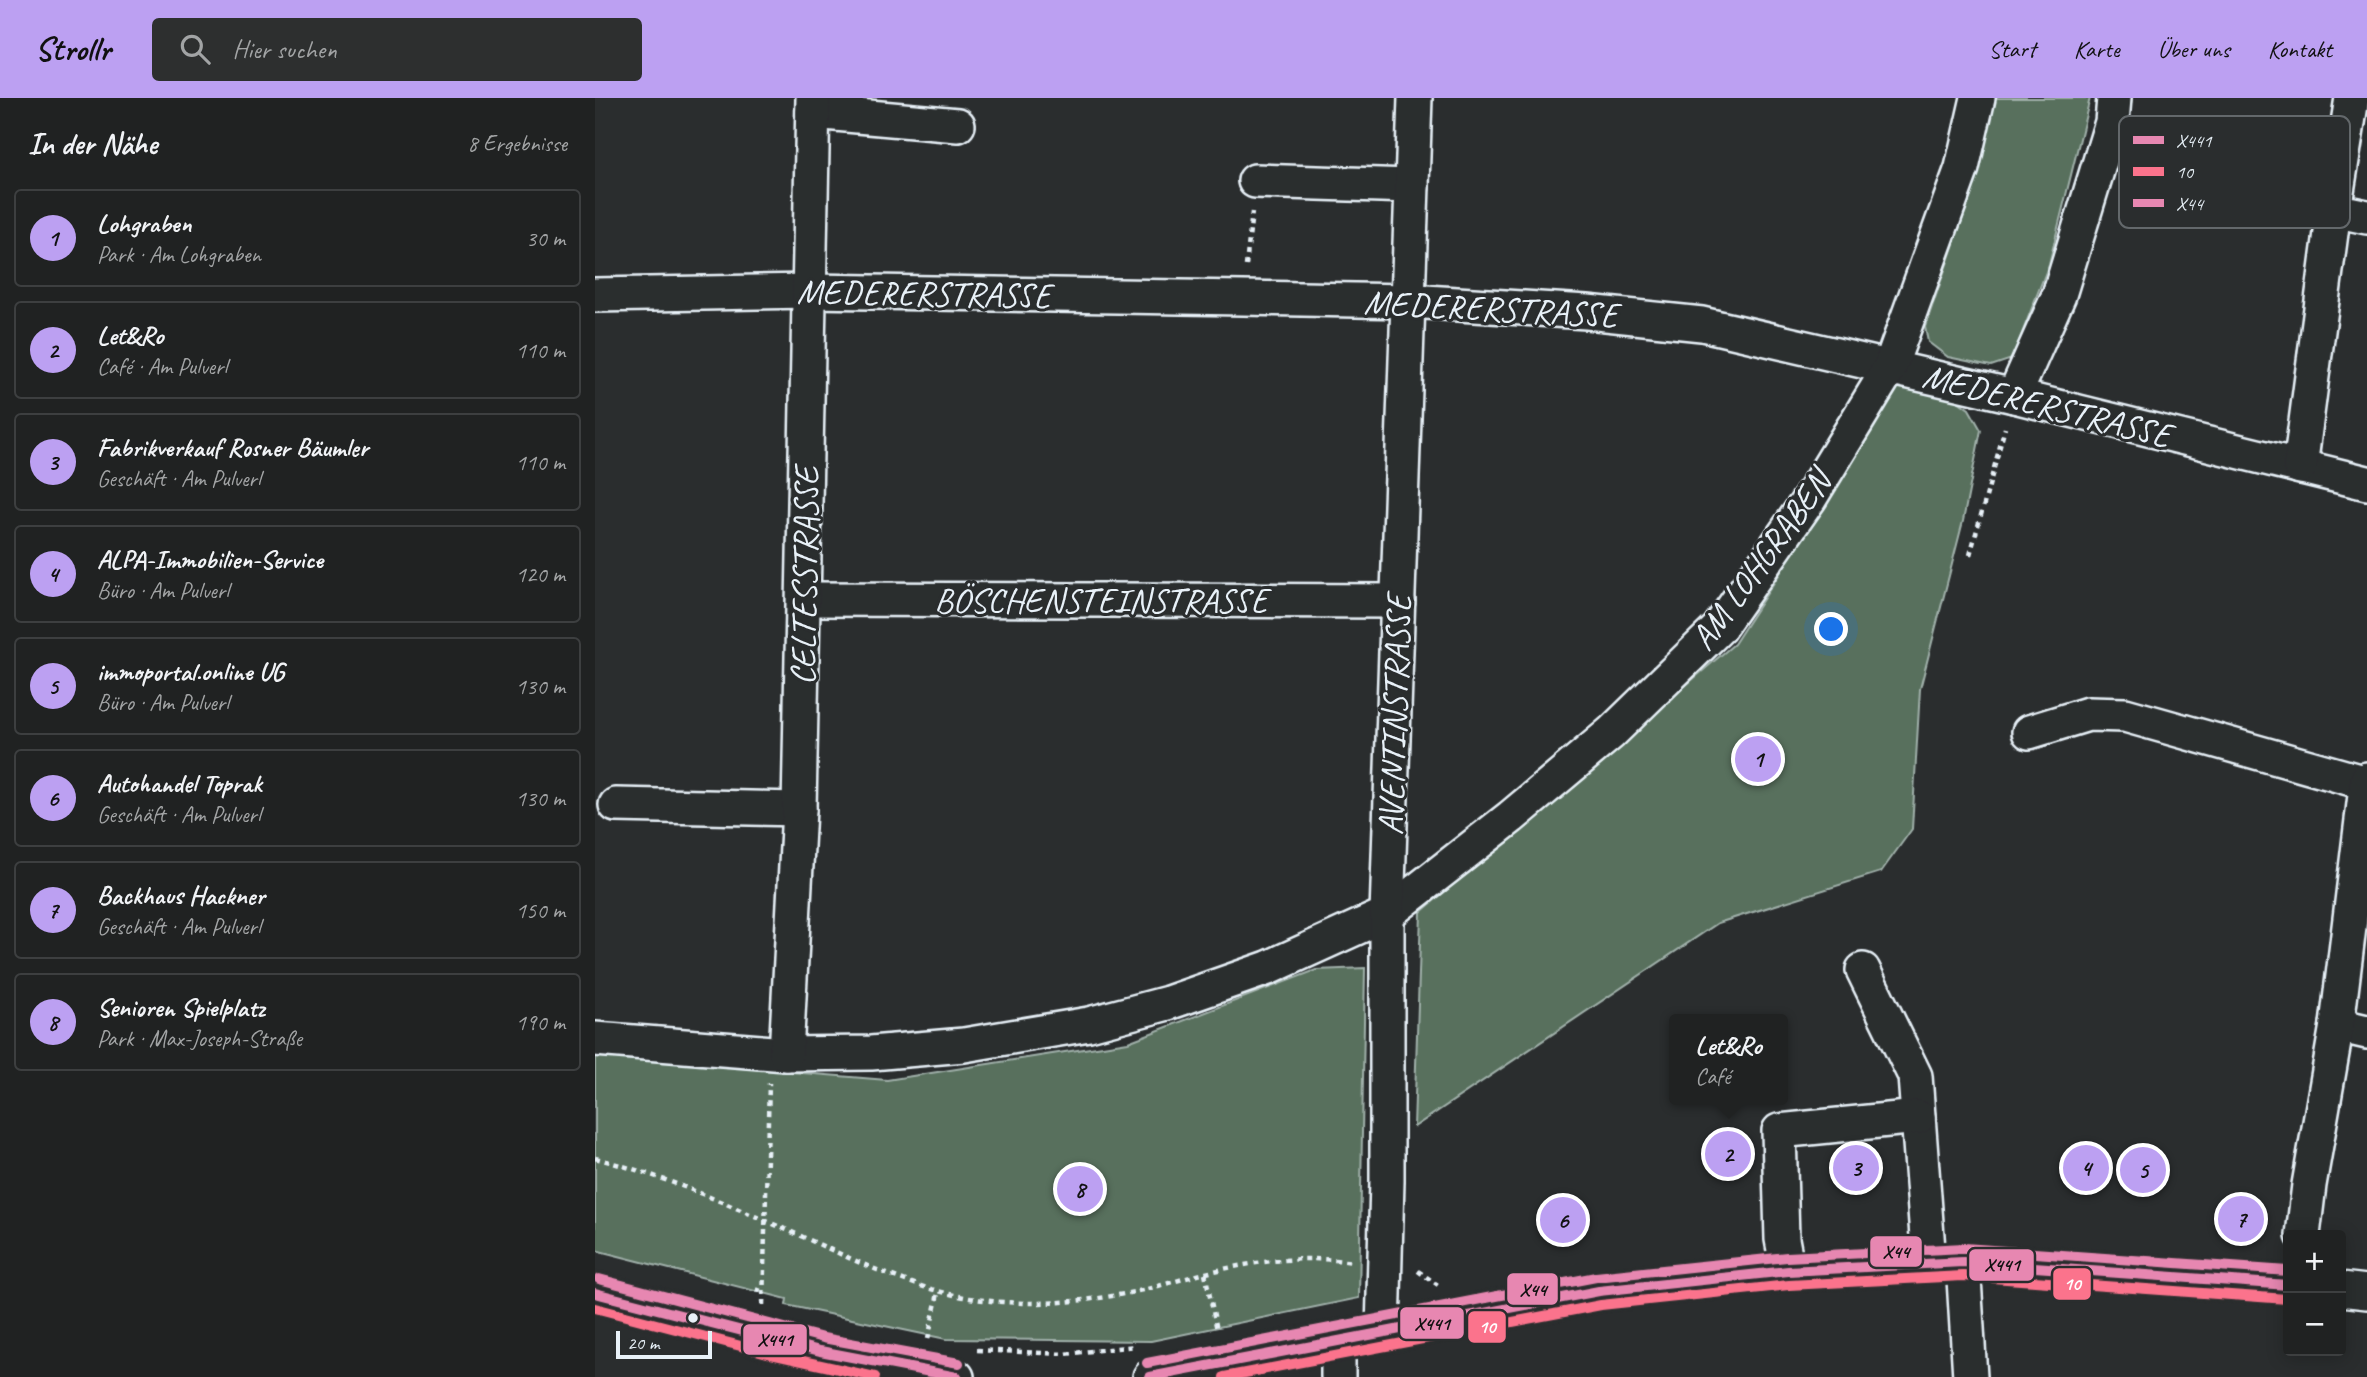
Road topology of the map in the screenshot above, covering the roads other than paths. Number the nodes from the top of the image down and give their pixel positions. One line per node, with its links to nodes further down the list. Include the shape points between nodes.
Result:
1 (1415, 98): 9 (street, AVENTINSTRASSE)
2 (1978, 98): 14 (street, AM LOHGRABEN, via 1962,168)
3 (2114, 98): 15 (street, via 2112,122 2059,295)
4 (2352, 98): 6 (street)
5 (813, 105): 7 (street); 11 (street, CELTESSTRASSE)
6 (2349, 116)
7 (958, 125)
8 (1255, 181): 9 (street)
9 (1412, 186): 13 (street, AVENTINSTRASSE)
10 (2332, 228): 16 (street)
11 (810, 291): 12 (street, MEDERERSTRASSE); 13 (street, MEDERERSTRASSE); 18 (street, CELTESSTRASSE)
12 (595, 295)
13 (1409, 301): 14 (street, MEDERERSTRASSE, via 1702,324); 19 (street, AVENTINSTRASSE)
14 (1890, 367): 15 (street, MEDERERSTRASSE); 24 (street, AM LOHGRABEN, via 1810,498 1719,628 1612,733)
15 (2014, 396): 16 (street, MEDERERSTRASSE)
16 (2300, 467): 17 (street, MEDERERSTRASSE)
17 (2367, 483)
18 (804, 599): 19 (street, BÖSCHENSTEINSTRASSE); 23 (street, CELTESSTRASSE)
19 (1398, 601): 24 (street, AVENTINSTRASSE)
20 (2029, 732): 21 (street, via 2088,714 2125,715)
21 (2367, 781): 26 (street)
22 (617, 805): 23 (street)
23 (799, 809): 28 (street, CELTESSTRASSE)
24 (1387, 914): 28 (street, AM LOHGRABEN, via 1268,968 1168,1003 1089,1024 964,1045); 38 (street, AVENTINSTRASSE)
25 (1863, 970): 29 (street, via 1915,1076)
26 (2352, 1028): 30 (street, via 2309,1185)
27 (595, 1040): 28 (street, AM LOHGRABEN)
28 (778, 1054)
29 (1918, 1118): 32 (street); 33 (street, via 1779,1131)
30 (2304, 1230)
31 (1963, 1262): 32 (street); 34 (street); 43 (street)
32 (1929, 1263): 33 (street)
33 (1788, 1271): 38 (street, via 1599,1291)
34 (2283, 1285)
35 (2346, 1290): 36 (street)
36 (2367, 1292)
37 (595, 1293): 41 (street, via 762,1339 901,1368)
38 (1383, 1332): 39 (street)
39 (1338, 1342): 40 (street, via 1223,1364); 42 (street)
40 (1147, 1361)
41 (962, 1363)
42 (1338, 1377)
43 (1970, 1377)

